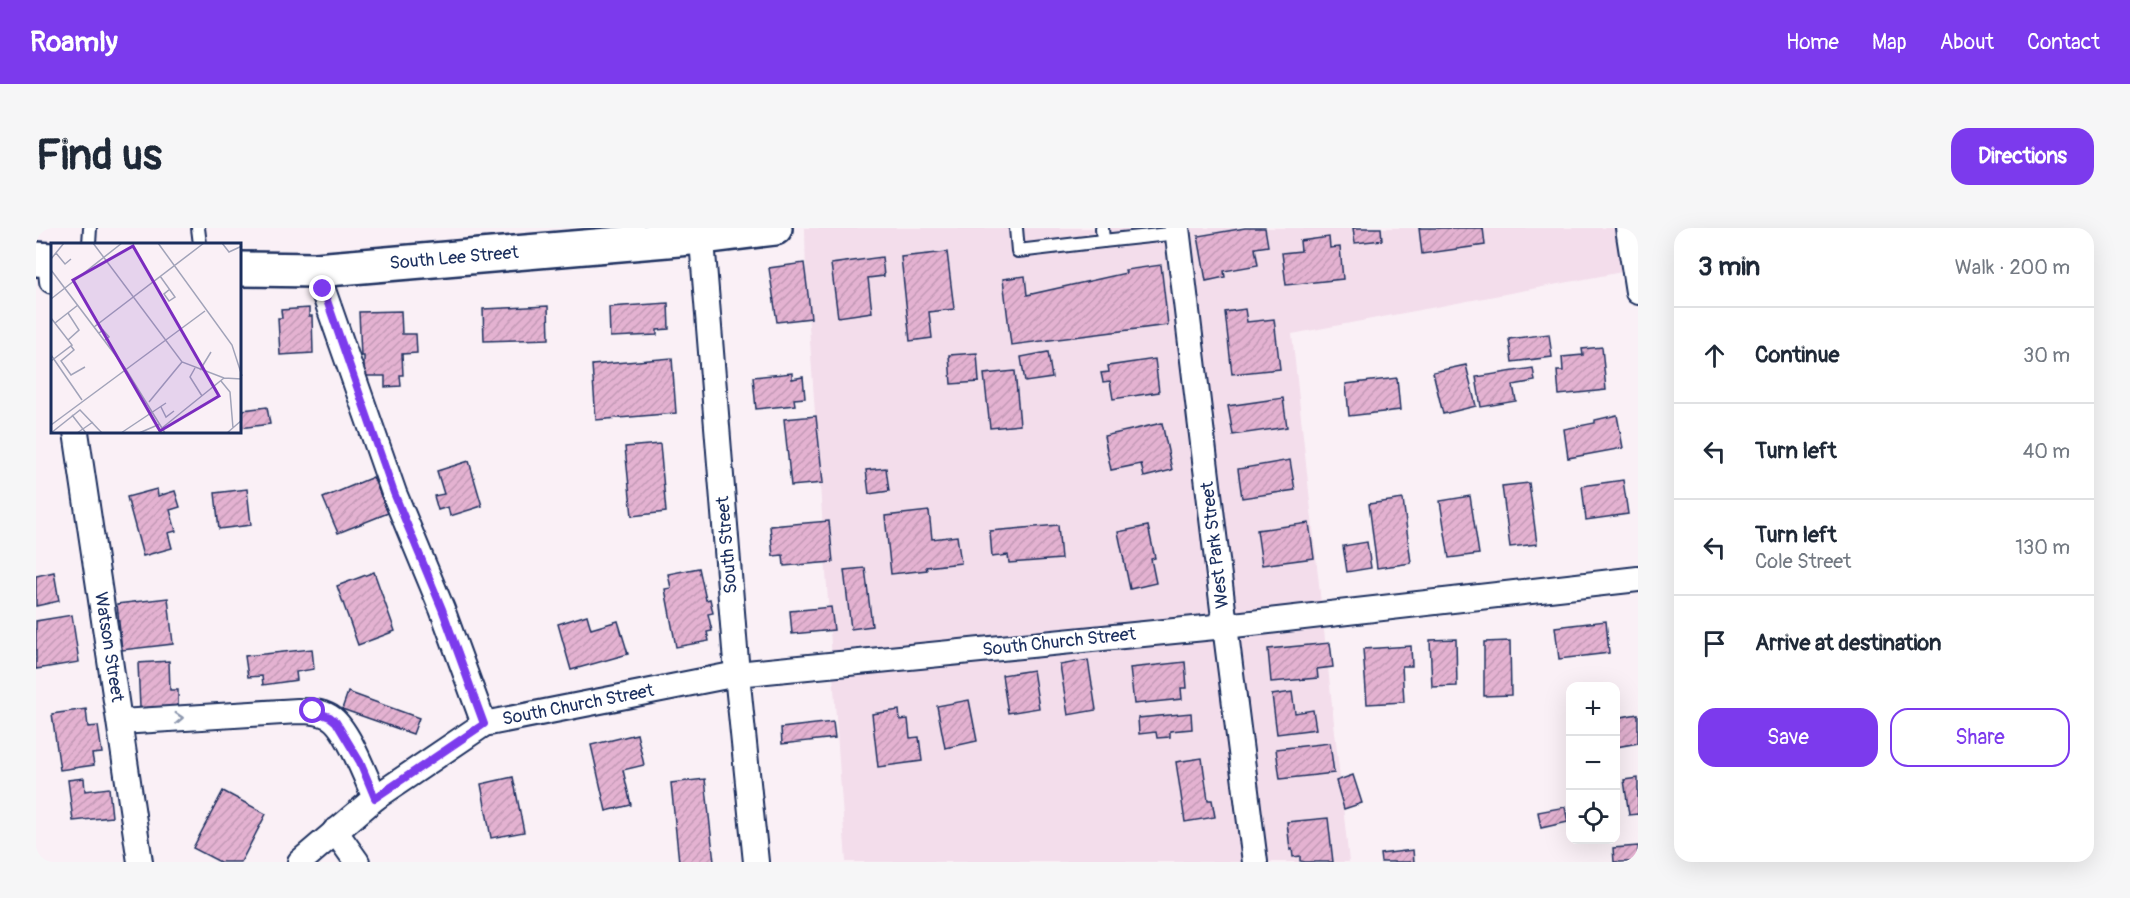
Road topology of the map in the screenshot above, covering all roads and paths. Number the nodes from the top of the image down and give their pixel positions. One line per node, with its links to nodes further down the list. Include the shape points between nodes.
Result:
1 (90, 228): 10 (lane)
2 (198, 228): 11 (lane)
3 (775, 228): 8 (street, South Lee Street)
4 (1016, 228): 9 (lane, via 1018,251)
5 (1102, 228): 9 (lane)
6 (1628, 228): 14 (street)
7 (1178, 230): 9 (lane); 17 (street, West Park Street)
8 (701, 232): 13 (street, South Lee Street); 18 (street, South Street)
9 (1103, 241)
10 (88, 243)
11 (200, 243)
12 (242, 269): 13 (street, South Lee Street)
13 (316, 270): 20 (street, via 394,493)
14 (1638, 292)
15 (76, 434): 19 (street, Watson Street)
16 (1638, 579): 17 (street, South Church Street)
17 (1225, 626): 18 (street, South Church Street); 27 (street, West Park Street)
18 (737, 674): 20 (street, South Church Street); 26 (street, South Street)
19 (120, 722): 21 (street, one-way to 21, via 298,711 324,714 336,722 345,736); 23 (street, Watson Street)
20 (484, 724): 21 (street)
21 (375, 798): 22 (street)
22 (335, 831): 24 (street); 25 (street)
23 (140, 862)
24 (300, 862)
25 (357, 862)
26 (756, 862)
27 (1255, 862)

